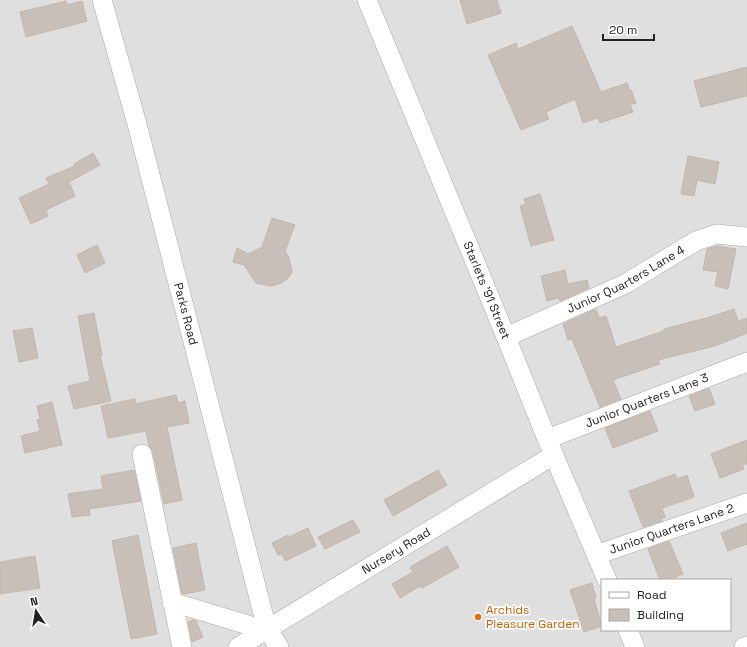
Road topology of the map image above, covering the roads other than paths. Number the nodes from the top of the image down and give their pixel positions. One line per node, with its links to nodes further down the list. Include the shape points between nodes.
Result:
1 (102, 0): 12 (street, Parks Road, via 137,124)
2 (367, 0): 4 (street, Starlets '91 Street)
3 (747, 237): 4 (street, Junior Quarters Lane 4, via 717,234 696,241 625,284)
4 (506, 337): 6 (street, Starlets '91 Street)
5 (747, 362): 6 (street, Junior Quarters Lane 3)
6 (550, 447): 9 (street, Starlets '91 Street); 12 (street, Nursery Road)
7 (142, 454): 11 (street)
8 (747, 503): 9 (street, Junior Quarters Lane 2)
9 (596, 555): 10 (street, Starlets '91 Street)
10 (607, 579)
11 (172, 602): 12 (street); 13 (street)
12 (264, 631): 14 (street, Nursery Road); 15 (street)
13 (182, 647)
14 (238, 647)
15 (279, 647)

